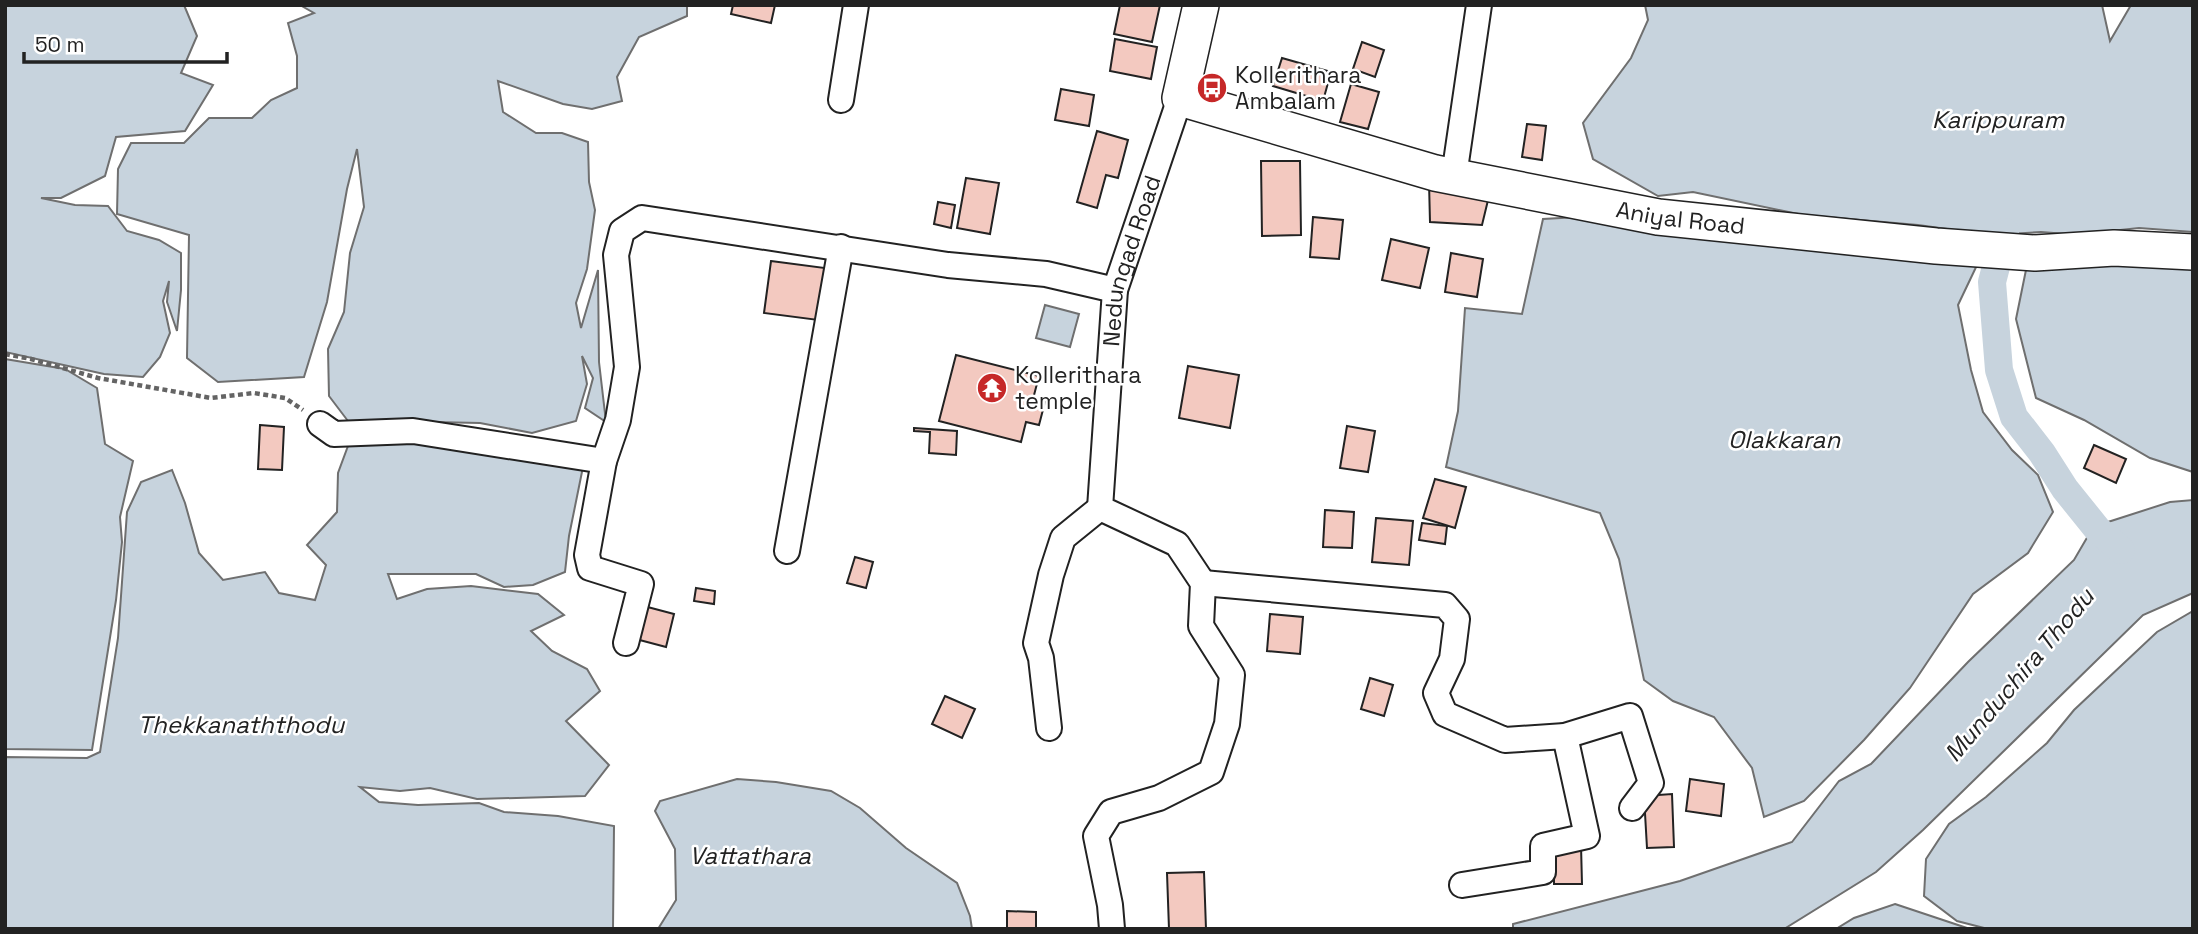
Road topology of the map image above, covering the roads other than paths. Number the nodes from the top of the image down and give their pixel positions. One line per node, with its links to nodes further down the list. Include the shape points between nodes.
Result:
1 (856, 5): 5 (street)
2 (1201, 5): 4 (main road, Nedungad Road)
3 (1479, 5): 6 (street)
4 (1180, 98): 6 (main road, Aniyal Road); 9 (street, Nedungad Road)
5 (841, 100)
6 (1454, 176): 8 (main road, Aniyal Road, via 1658,217 1936,246 2035,253 2101,249)
7 (841, 247): 9 (street, via 948,265 1046,274); 11 (street, via 642,218 622,231 616,255 627,367 618,420); 13 (street)
8 (2193, 252)
9 (1115, 290): 12 (street, Nedungad Road)
10 (320, 424): 11 (street, via 334,434 428,432)
11 (604, 461): 15 (street, via 587,555 590,568 641,584)
12 (1100, 508): 14 (street, via 1177,544); 16 (street, via 1063,538 1051,575 1036,643)
13 (786, 551)
14 (1203, 583): 17 (street, via 1445,605 1457,619 1452,659 1436,693 1445,713 1505,740); 20 (street, via 1201,626 1232,675 1227,724 1211,772 1159,798 1111,812 1096,836)
15 (626, 643)
16 (1049, 728)
17 (1565, 736): 18 (street, via 1630,716 1651,783); 19 (street, via 1587,836 1543,846 1543,872)
18 (1632, 808)
19 (1462, 885)
20 (1112, 929)

